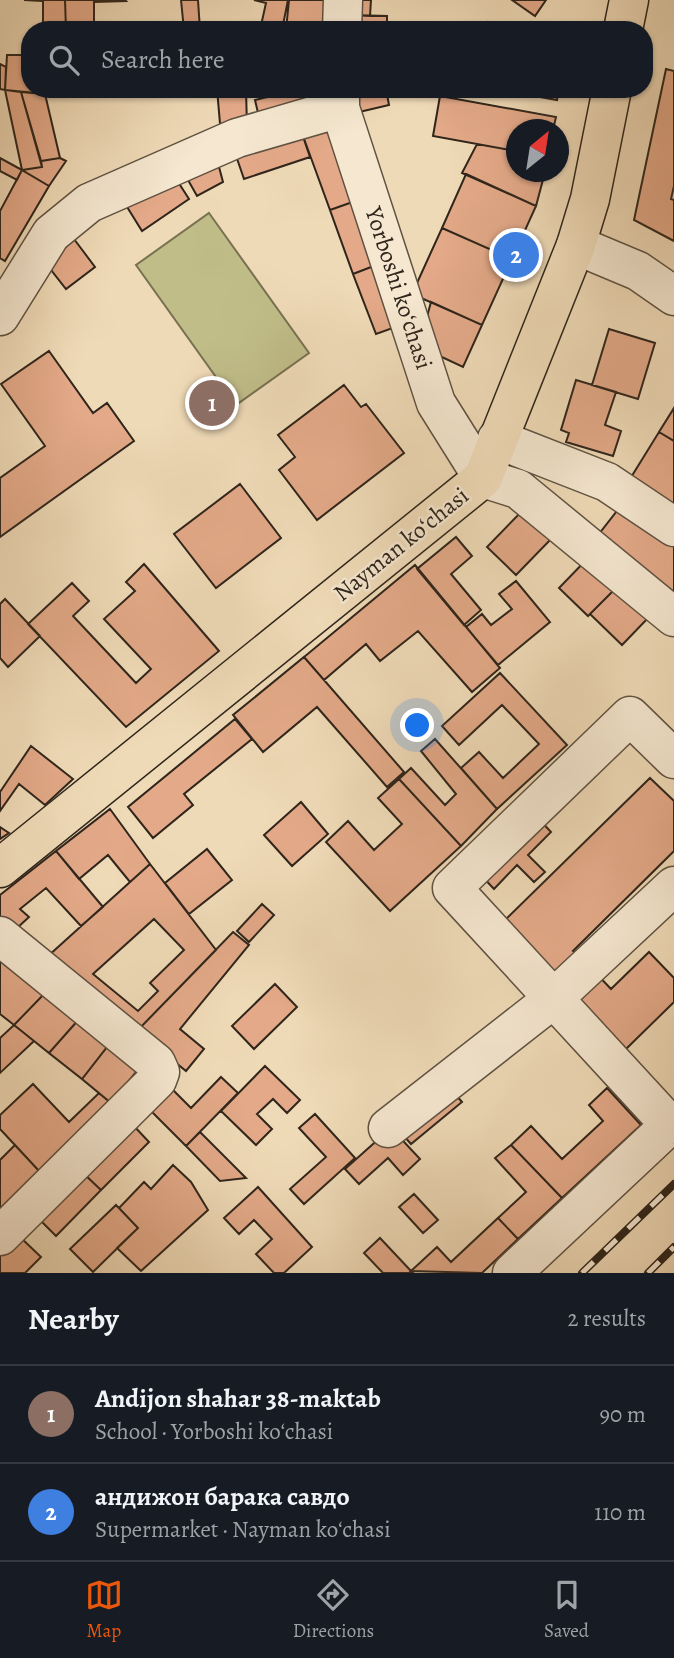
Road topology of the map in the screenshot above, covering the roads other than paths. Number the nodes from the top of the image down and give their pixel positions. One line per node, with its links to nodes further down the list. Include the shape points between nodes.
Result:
1 (343, 0): 3 (street)
2 (629, 0): 4 (main road)
3 (342, 21)
4 (626, 21)
5 (610, 98): 7 (main road, Nayman koʻchasi)
6 (340, 99): 9 (street, via 89,203 51,234); 11 (street, Yorboshi koʻchasi, via 436,403)
7 (576, 246): 8 (street, via 638,271); 10 (main road, Nayman koʻchasi)
8 (674, 296)
9 (0, 316)
10 (497, 439): 11 (main road, Nayman koʻchasi); 12 (street, via 607,482)
11 (483, 478): 13 (street, via 518,489); 15 (main road, Nayman koʻchasi)
12 (674, 527)
13 (674, 617)
14 (674, 759): 18 (street, via 630,716 452,888)
15 (0, 868)
16 (674, 886): 18 (street)
17 (0, 936): 21 (street, via 156,1063 160,1072)
18 (553, 999): 19 (street); 20 (street)
19 (672, 1123): 22 (street)
20 (388, 1128)
21 (0, 1236)
22 (512, 1273)

